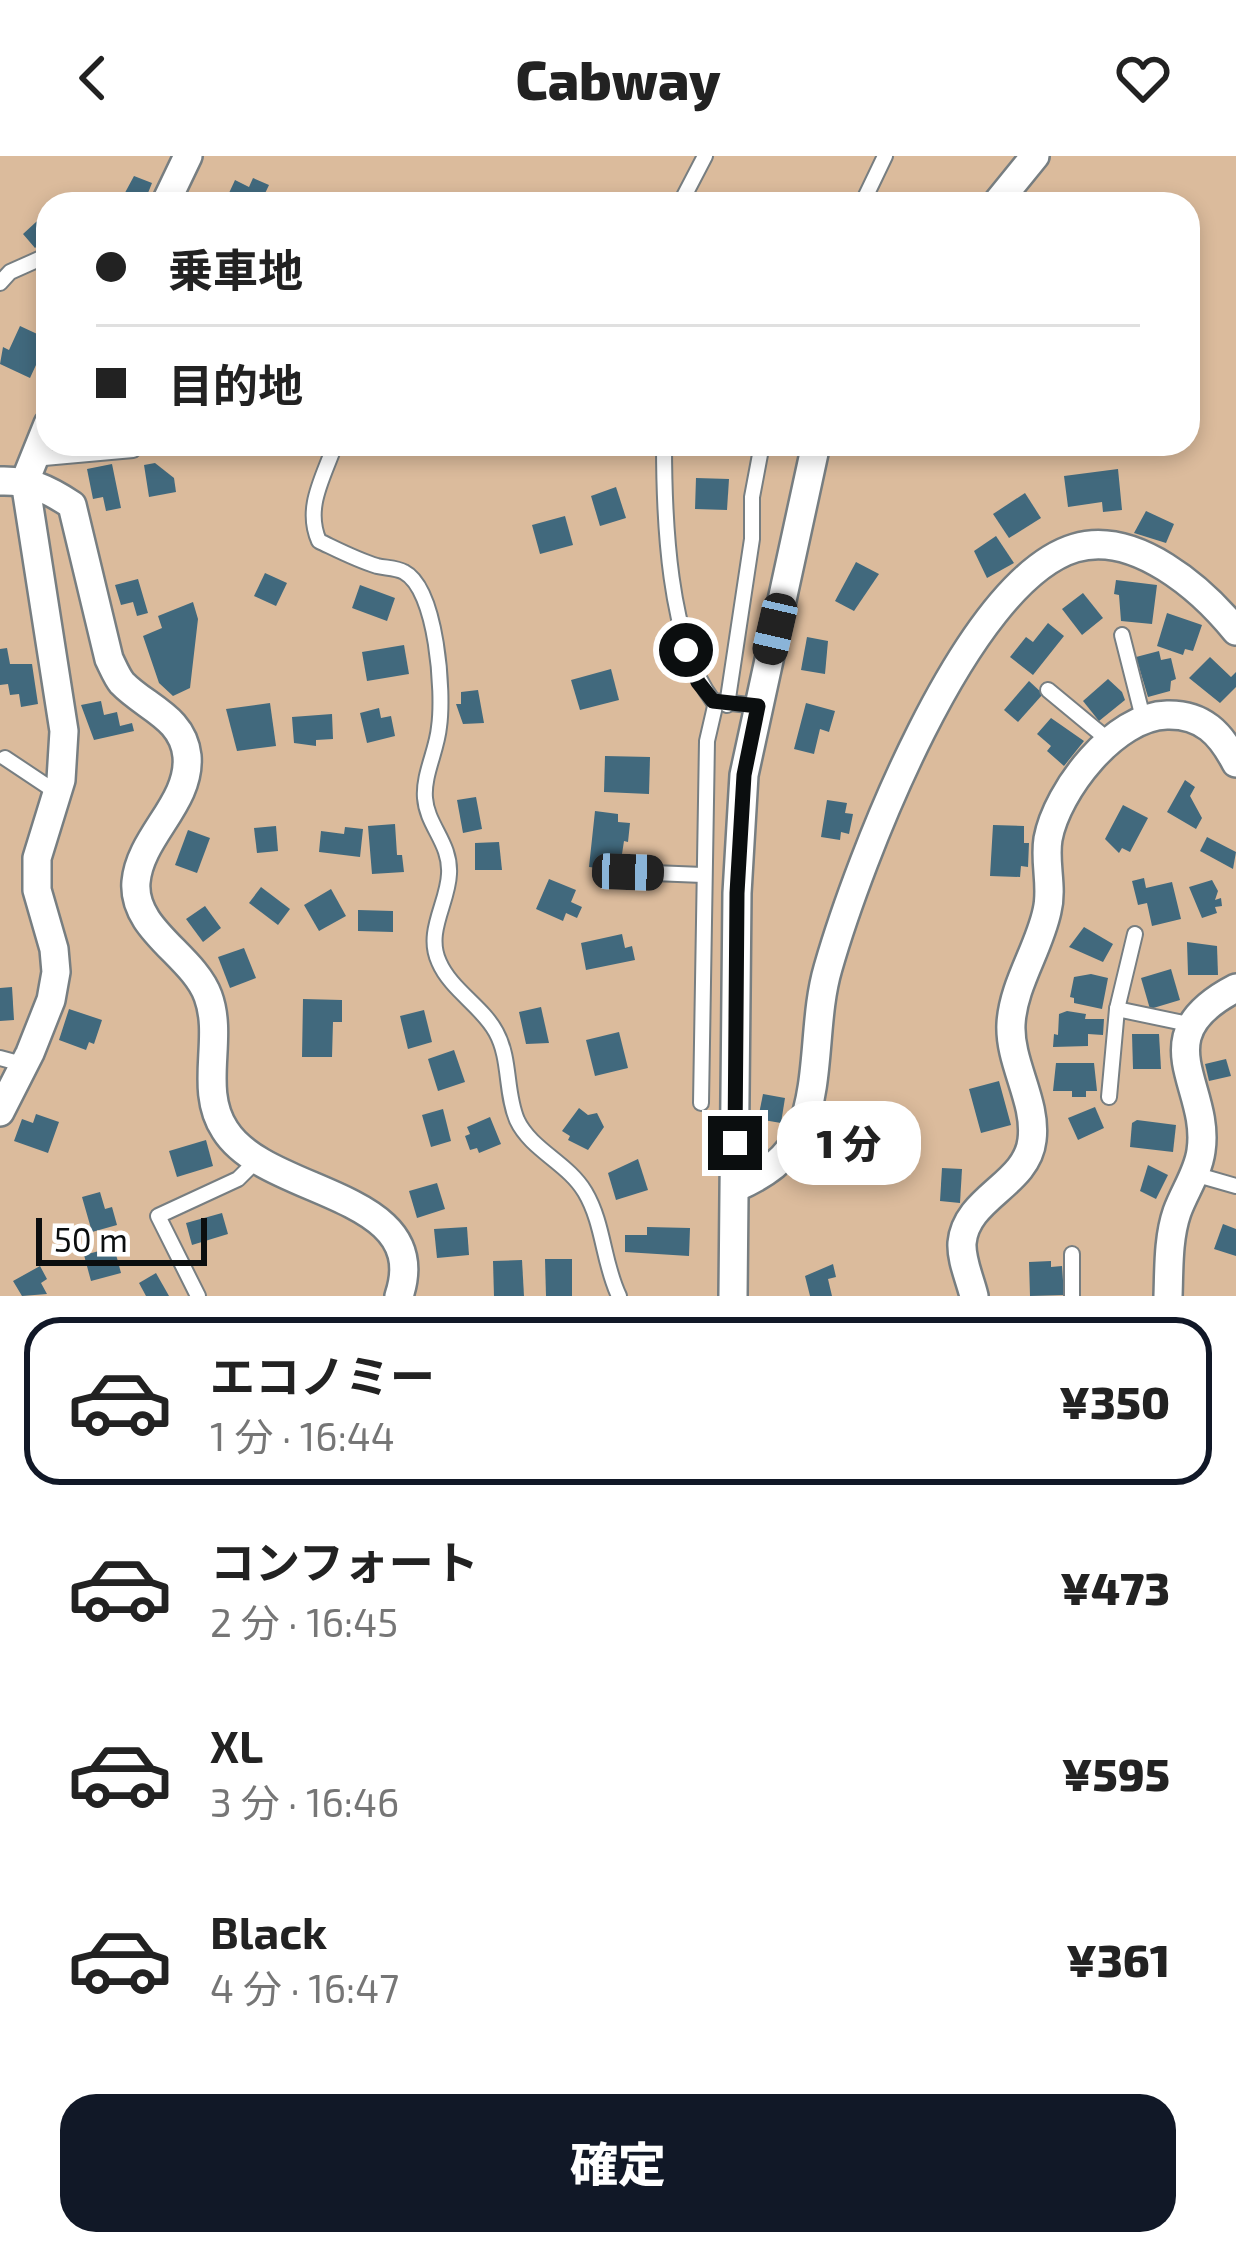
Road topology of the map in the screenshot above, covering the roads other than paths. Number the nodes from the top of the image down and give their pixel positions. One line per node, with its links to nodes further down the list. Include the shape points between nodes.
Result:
1 (188, 156): 5 (street)
2 (705, 156): 6 (lane)
3 (884, 156): 7 (lane)
4 (1035, 156): 8 (street)
5 (171, 192)
6 (686, 192)
7 (868, 192)
8 (1006, 192)
9 (36, 260): 10 (lane)
10 (0, 283)
11 (36, 445): 17 (street)
12 (104, 456): 17 (lane)
13 (330, 456): 45 (lane, via 313,502 319,542 405,572 429,614 442,684 424,794 450,862 435,926 440,965 493,1025 521,1128 585,1192)
14 (664, 456): 21 (lane, via 668,544 686,650 698,682)
15 (760, 456): 21 (lane)
16 (813, 456): 22 (street)
17 (19, 474): 27 (street, via 64,731); 38 (street, via 72,505 109,659 120,681 178,730 187,754 178,795 150,841 136,885 139,903 209,998 214,1106 225,1132)
18 (1236, 632): 41 (street, via 1186,579 1102,544 1048,559 1014,586 918,734 888,804 826,973 801,1129 767,1174)
19 (1122, 635): 23 (lane)
20 (1048, 690): 24 (lane)
21 (722, 704): 22 (lane); 29 (lane, via 706,740)
22 (758, 706): 41 (street, via 744,775 737,893)
23 (1144, 718): 24 (street); 26 (street, via 1198,720 1222,737)
24 (1112, 742): 47 (street, via 1074,777 1053,816 1047,913 1011,1023 1032,1141 1025,1160 968,1222 962,1254)
25 (5, 758): 27 (lane)
26 (1236, 763)
27 (56, 792): 34 (street, via 37,858 37,890 56,972 51,1000)
28 (628, 872): 29 (lane)
29 (703, 875): 36 (lane)
30 (1135, 934): 32 (lane)
31 (1236, 988): 33 (street)
32 (1117, 1009): 33 (lane); 35 (lane)
33 (1193, 1025): 39 (street, via 1184,1054 1202,1144)
34 (13, 1061): 37 (street)
35 (1109, 1096)
36 (701, 1103)
37 (0, 1112)
38 (258, 1159): 43 (lane, via 238,1179 158,1216); 44 (street, via 377,1218 403,1253)
39 (1194, 1174): 40 (lane); 49 (street, via 1173,1224)
40 (1236, 1186)
41 (735, 1188): 46 (street)
42 (1072, 1254): 48 (lane)
43 (197, 1296)
44 (399, 1296)
45 (619, 1296)
46 (733, 1296)
47 (974, 1296)
48 (1072, 1296)
49 (1168, 1296)

